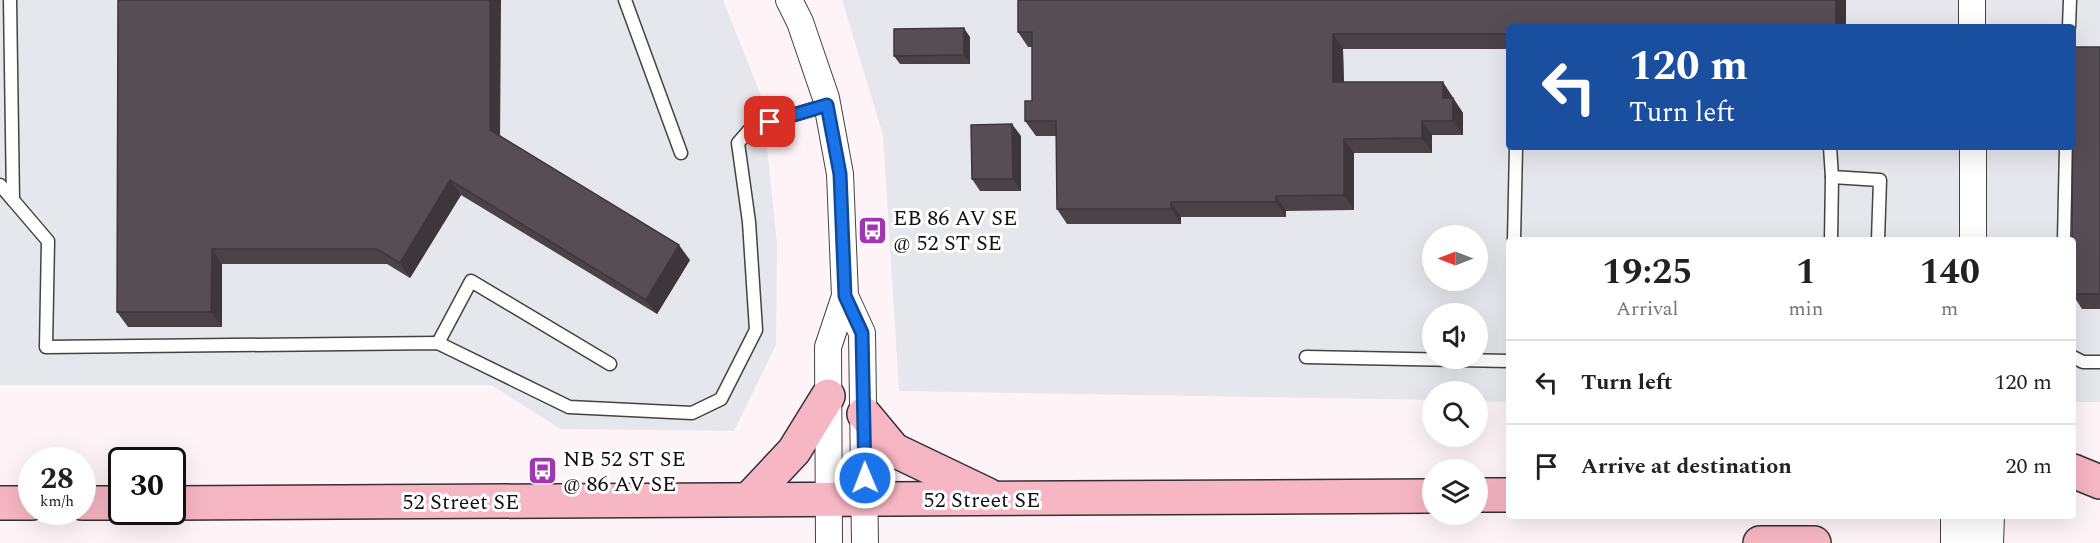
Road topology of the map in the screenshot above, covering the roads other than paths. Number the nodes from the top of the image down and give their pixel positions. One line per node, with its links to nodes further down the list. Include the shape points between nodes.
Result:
1 (10, 0): 16 (lane)
2 (626, 0): 13 (lane)
3 (789, 0): 8 (street)
4 (1972, 0): 6 (street)
5 (2070, 0): 7 (lane)
6 (1972, 24)
7 (2069, 24)
8 (827, 105): 22 (street, via 840,174); 23 (lane, via 752,127 738,143 749,222 756,330 722,399 692,413 569,407)
9 (1516, 150): 17 (lane)
10 (1830, 150): 14 (lane)
11 (1972, 150): 20 (street)
12 (2066, 150): 21 (lane)
13 (681, 153)
14 (1832, 177): 18 (lane); 19 (lane, via 1880,180)
15 (0, 185): 16 (lane)
16 (13, 200): 23 (lane, via 48,241 46,347)
17 (1514, 237)
18 (1831, 237)
19 (1878, 237)
20 (1972, 237)
21 (2064, 237)
22 (845, 296): 29 (street, via 828,347); 30 (street, via 862,333)
23 (438, 344): 28 (lane, via 471,282)
24 (1306, 357): 26 (lane)
25 (2076, 358): 27 (lane)
26 (1506, 361)
27 (2100, 362)
28 (610, 364)
29 (828, 396): 38 (main road, via 794,451); 39 (street)
30 (864, 414): 40 (street); 41 (main road, via 894,450)
31 (2076, 472): 32 (main road)
32 (2100, 482)
33 (2100, 490): 34 (main road)
34 (2076, 491)
35 (1488, 495): 36 (main road)
36 (1506, 495)
37 (1422, 496): 41 (main road, 52 Street SE)
38 (749, 499): 39 (main road, 52 Street SE); 44 (main road, 52 Street SE)
39 (830, 499): 40 (main road, 52 Street SE); 47 (street)
40 (865, 500): 41 (main road, 52 Street SE); 48 (street)
41 (998, 500)
42 (0, 503): 43 (main road)
43 (18, 503)
44 (186, 503)
45 (1957, 519): 52 (street)
46 (1988, 519): 53 (street)
47 (829, 543)
48 (865, 543)
49 (1760, 543): 50 (main road)
50 (1807, 543): 51 (main road)
51 (1814, 543)
52 (1957, 543)
53 (1987, 543)

